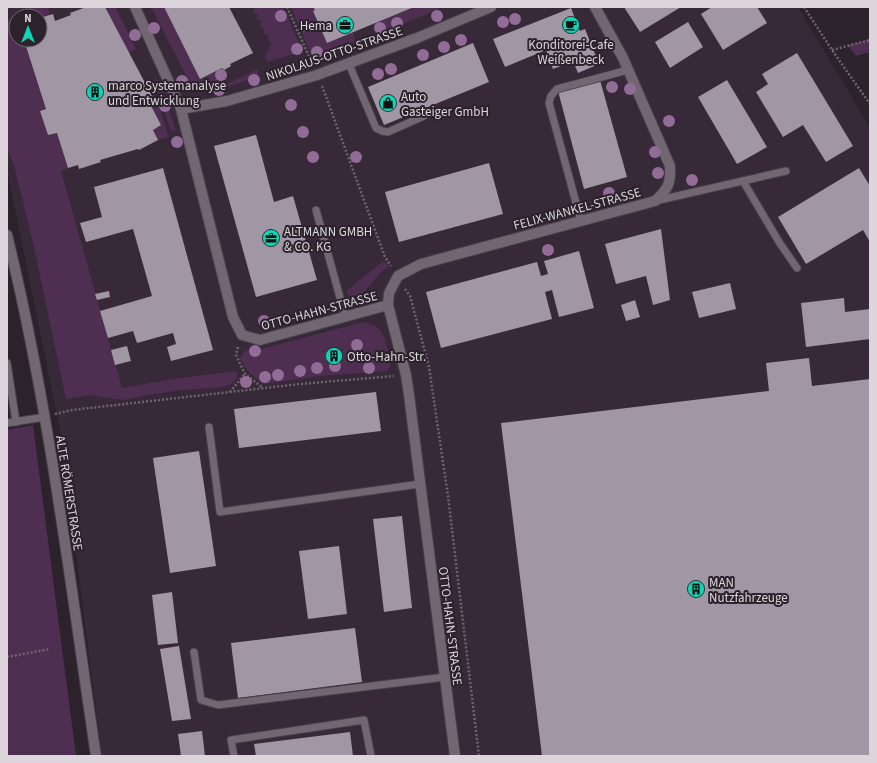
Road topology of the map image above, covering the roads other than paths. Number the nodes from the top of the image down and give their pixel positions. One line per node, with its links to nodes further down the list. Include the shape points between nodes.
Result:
1 (135, 7): 6 (street)
2 (491, 7): 4 (street, NIKOLAUS-OTTO-STRASSE)
3 (595, 7): 5 (street, FELIX-WANKEL-STRASSE)
4 (349, 64): 6 (street, NIKOLAUS-OTTO-STRASSE, via 227,101); 7 (lane, via 376,128 388,132)
5 (628, 70): 10 (street, FELIX-WANKEL-STRASSE, via 670,166 671,178 666,191); 12 (lane, via 556,89 551,96 549,103)
6 (180, 109): 16 (street, OTTO-HAHN-STRASSE, via 233,316 242,335 260,340)
7 (424, 116)
8 (786, 171): 9 (lane)
9 (743, 181): 10 (lane); 14 (lane)
10 (655, 201): 12 (street, FELIX-WANKEL-STRASSE)
11 (316, 210): 16 (lane)
12 (581, 221): 15 (street, FELIX-WANKEL-STRASSE, via 421,264 398,276 389,293)
13 (7, 235): 18 (street, ALTE RÖMERSTRASSE)
14 (797, 268)
15 (388, 305): 16 (street, OTTO-HAHN-STRASSE); 22 (street, OTTO-HAHN-STRASSE, via 406,375)
16 (345, 316)
17 (7, 363): 19 (lane)
18 (45, 416): 19 (lane); 25 (street, ALTE RÖMERSTRASSE)
19 (16, 422): 20 (lane)
20 (7, 423)
21 (209, 427): 22 (lane, via 220,512)
22 (420, 484): 24 (street, OTTO-HAHN-STRASSE)
23 (194, 652): 24 (lane, via 201,700 218,705)
24 (445, 677): 28 (street, OTTO-HAHN-STRASSE)
25 (96, 756)
26 (234, 756): 27 (lane, via 231,740 364,720)
27 (371, 756)
28 (455, 756)

